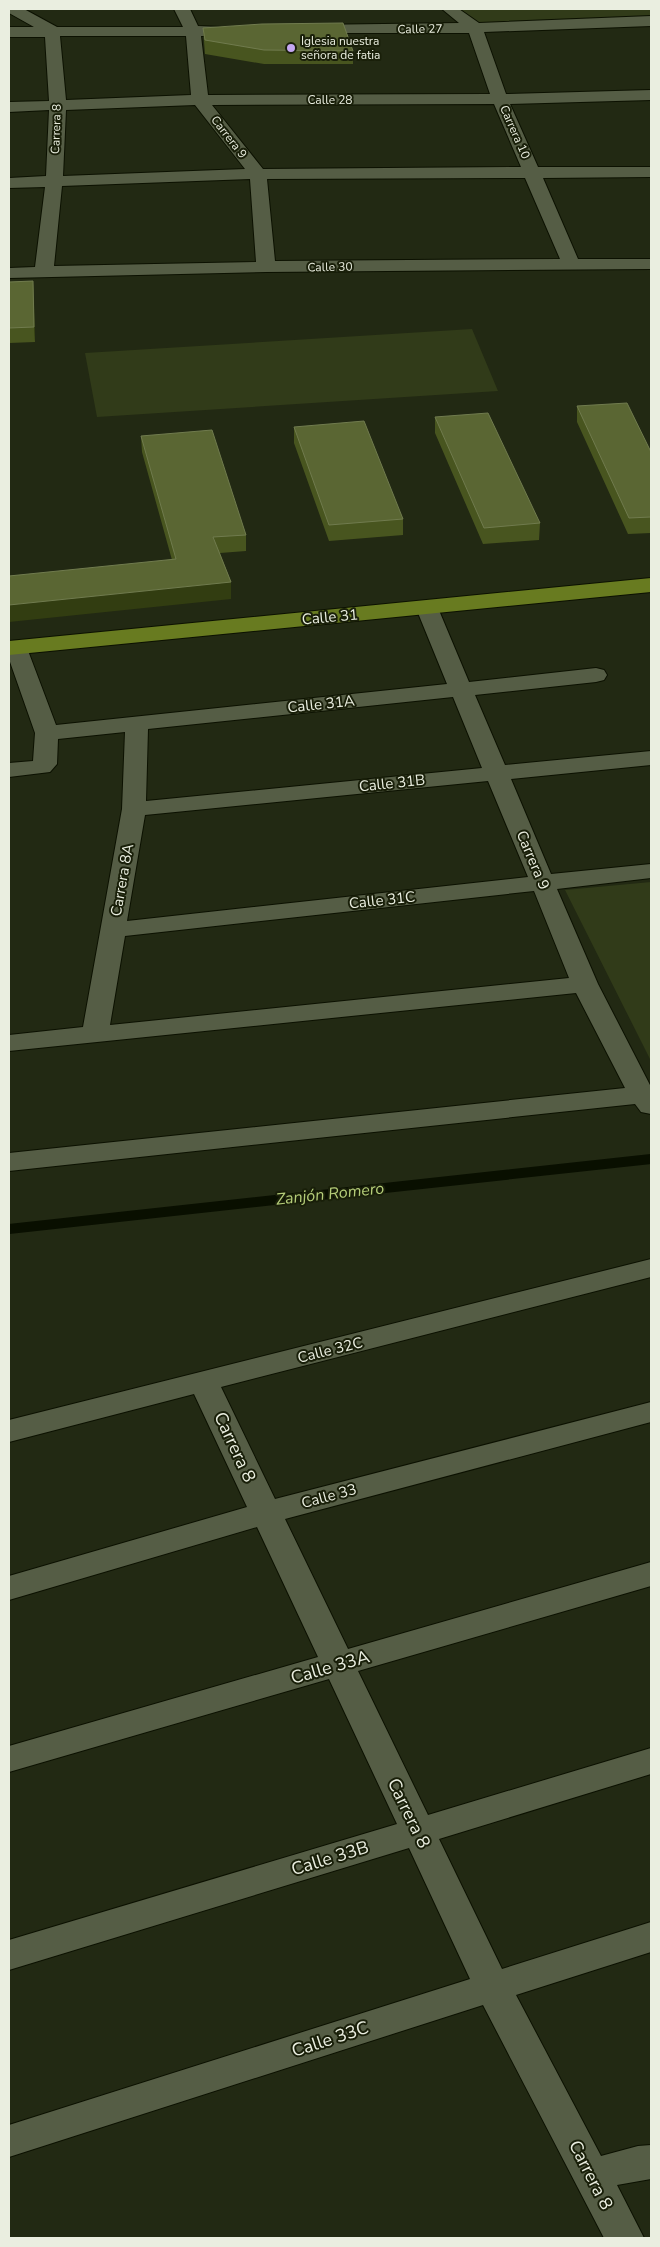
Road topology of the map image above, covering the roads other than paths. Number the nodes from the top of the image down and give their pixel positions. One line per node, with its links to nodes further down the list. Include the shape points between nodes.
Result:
1 (13, 9): 7 (street)
2 (182, 9): 10 (street, Carrera 9)
3 (450, 9): 5 (street)
4 (651, 21): 5 (street, Calle 27)
5 (475, 28): 6 (street, Calle 27); 13 (street, Carrera 10)
6 (290, 30)
7 (52, 31): 9 (street); 10 (street); 14 (street, Carrera 8)
8 (252, 31): 10 (street)
9 (9, 32)
10 (193, 32): 12 (street, Carrera 9)
11 (651, 95): 13 (street, Calle 28)
12 (200, 100): 13 (street, Calle 28); 14 (street, Calle 28); 18 (street, Carrera 9)
13 (500, 100): 17 (street, Carrera 10)
14 (58, 106): 15 (street, Calle 28); 20 (street, Carrera 8)
15 (9, 107)
16 (651, 172): 17 (street)
17 (533, 173): 18 (street); 21 (street, Carrera 10)
18 (258, 174): 20 (street); 23 (street, Carrera 9)
19 (9, 182): 20 (street)
20 (54, 182): 24 (street, Carrera 8)
21 (571, 264): 22 (street, Calle 30); 23 (street, Calle 30)
22 (651, 264)
23 (266, 267): 24 (street, Calle 30)
24 (44, 272): 25 (street, Calle 30)
25 (9, 273)
26 (651, 585): 27 (main road, Calle 31)
27 (427, 608): 28 (main road, Calle 31); 30 (street, Carrera 9)
28 (12, 648): 32 (street)
29 (596, 675): 30 (street, Calle 31A)
30 (461, 689): 31 (street, Calle 31A); 35 (street, Carrera 9)
31 (137, 725): 32 (street, Calle 31A); 36 (street, Carrera 8A)
32 (47, 734): 34 (street, via 45,764)
33 (651, 758): 35 (street, Calle 31B)
34 (9, 770)
35 (496, 772): 36 (street, Calle 31B); 38 (street, Carrera 9)
36 (134, 808): 39 (street, Carrera 8A)
37 (651, 871): 38 (street, Calle 31C)
38 (542, 883): 39 (street, Calle 31C); 40 (street, Carrera 9)
39 (113, 930): 41 (street, Carrera 8A)
40 (585, 984): 41 (street); 43 (street, Carrera 9)
41 (95, 1034): 42 (street)
42 (9, 1043)
43 (646, 1101): 44 (street)
44 (9, 1162)
45 (651, 1268): 46 (street, Calle 32C)
46 (204, 1383): 48 (street, Calle 32C); 49 (street, Carrera 8)
47 (651, 1412): 49 (street, Calle 33)
48 (9, 1431)
49 (266, 1513): 51 (street, Calle 33); 52 (street, Carrera 8)
50 (651, 1574): 52 (street, Calle 33A)
51 (9, 1588)
52 (338, 1664): 53 (street, Calle 33A); 55 (street, Carrera 8)
53 (9, 1759)
54 (651, 1760): 55 (street, Calle 33B)
55 (418, 1831): 57 (street, Calle 33B); 58 (street, Carrera 8)
56 (651, 1937): 58 (street, Calle 33C)
57 (9, 1955)
58 (493, 1988): 59 (street, Calle 33C); 61 (street, Carrera 8)
59 (9, 2141)
60 (647, 2162): 61 (street)
61 (592, 2175): 62 (street, Carrera 8)
62 (624, 2238)

